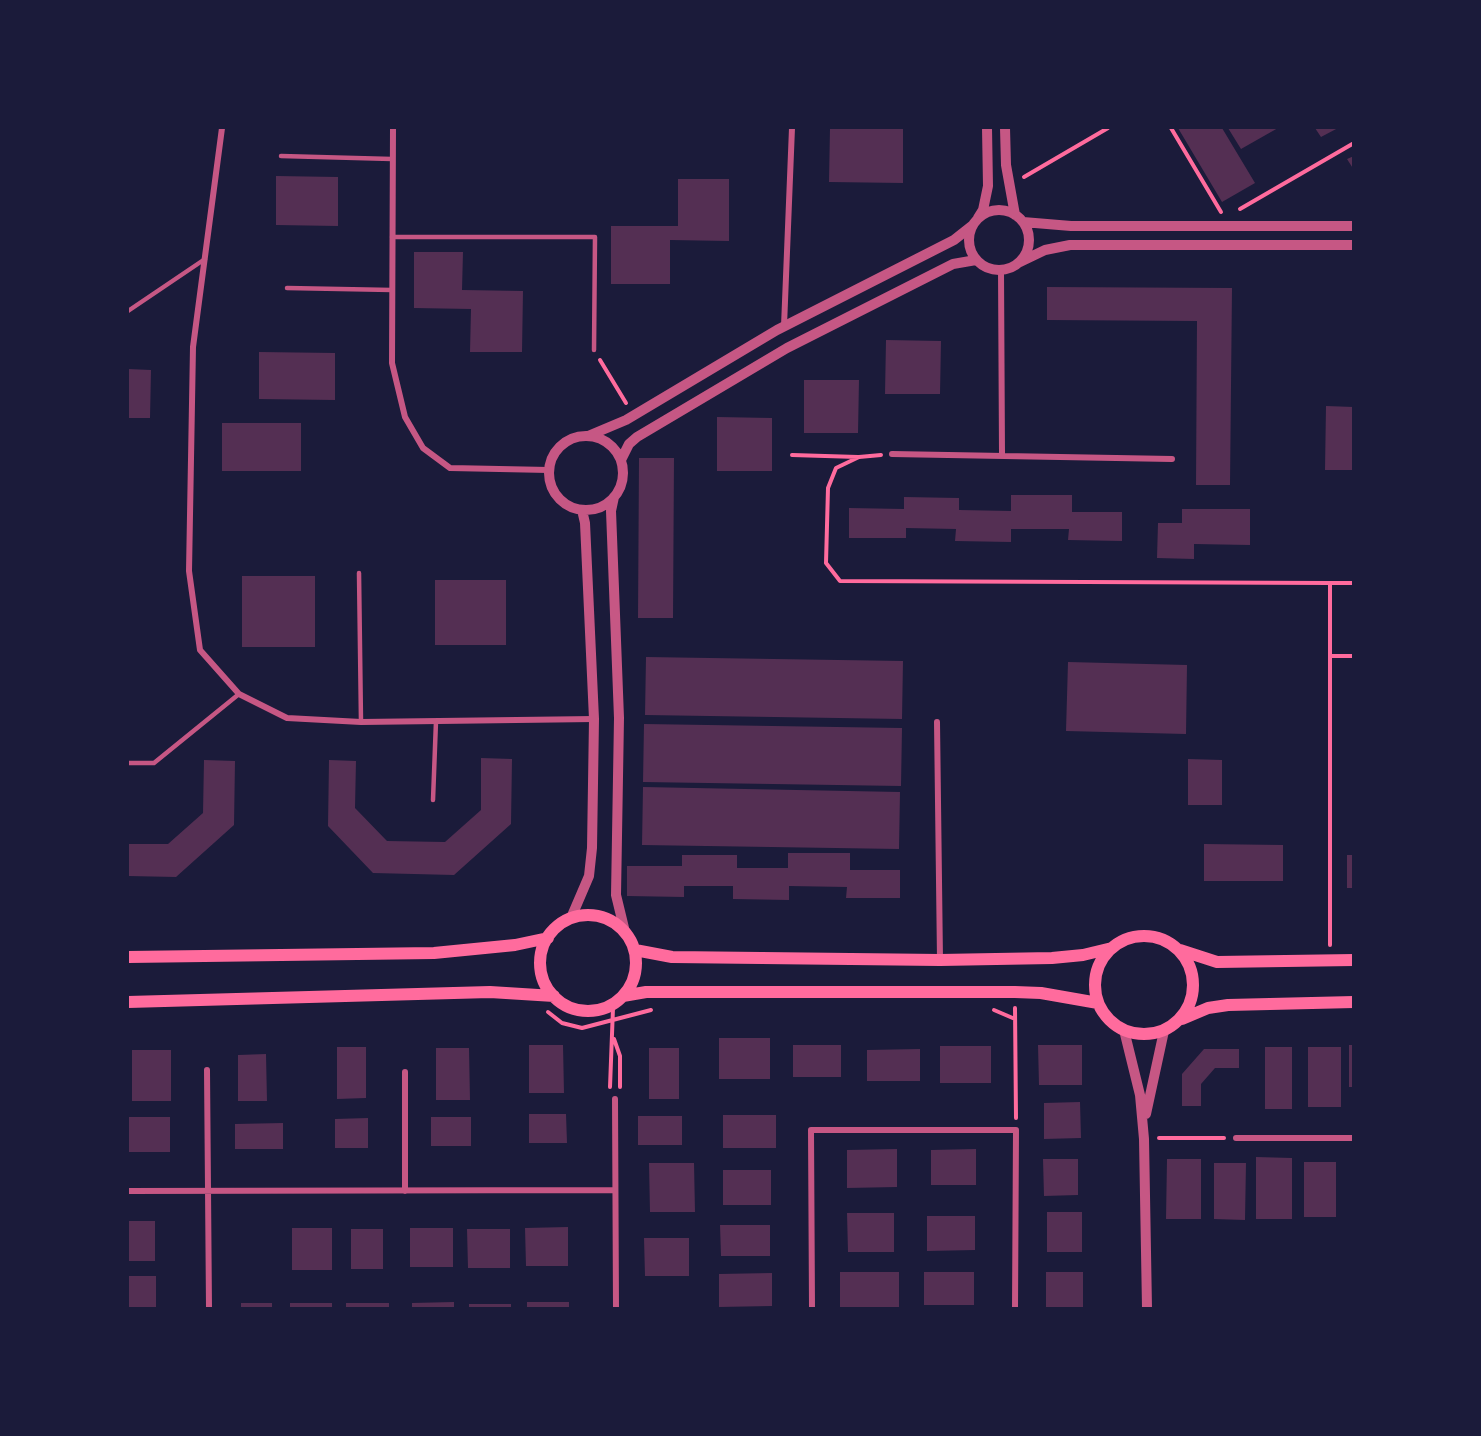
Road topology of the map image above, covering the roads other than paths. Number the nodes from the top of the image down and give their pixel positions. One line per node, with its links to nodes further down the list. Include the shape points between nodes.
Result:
1 (222, 128): 13 (street)
2 (393, 128): 7 (street)
3 (792, 128): 20 (street)
4 (987, 128): 9 (street, via 987,192 983,210)
5 (1005, 128): 8 (street, via 1008,186)
6 (281, 156): 7 (lane)
7 (392, 159): 11 (street)
8 (1019, 218): 9 (street, via 1007,211 990,211); 10 (street, via 1054,226 1227,222); 15 (street, via 1029,238)
9 (974, 223): 14 (street, via 969,239); 20 (street, via 954,240)
10 (1353, 226)
11 (392, 237): 18 (street); 21 (lane, via 595,237)
12 (1353, 245): 15 (street, via 1070,245 1045,250)
13 (205, 259): 19 (lane); 31 (street, via 193,347 189,571 200,650)
14 (976, 260): 16 (street); 26 (street, via 953,264 787,348 637,437)
15 (1020, 262): 16 (street)
16 (1001, 270): 24 (street)
17 (287, 288): 18 (lane)
18 (392, 290): 27 (street, via 392,363 405,417 423,448 450,468)
19 (128, 311)
20 (784, 326): 22 (street, via 626,420)
21 (594, 350)
22 (588, 436): 26 (street, via 609,443); 27 (street, via 566,441 551,459)
23 (892, 454): 24 (street)
24 (1002, 455): 25 (street)
25 (1172, 459)
26 (621, 460): 28 (street, via 622,482)
27 (549, 470): 29 (street, via 554,492 561,501)
28 (614, 497): 29 (street, via 603,506); 39 (street, via 611,512 619,718 616,896)
29 (582, 510): 32 (street)
30 (359, 573): 34 (lane)
31 (239, 694): 34 (street, via 287,718); 36 (lane, via 154,763)
32 (594, 719): 33 (street); 38 (street, via 589,876)
33 (436, 721): 34 (street); 37 (lane)
34 (361, 722)
35 (937, 722): 45 (street)
36 (128, 763)
37 (433, 800)
38 (571, 918): 39 (main road, via 594,915); 40 (main road)
39 (625, 932): 43 (main road)
40 (548, 938): 44 (main road, via 434,953); 47 (main road, via 540,963 546,986)
41 (1112, 948): 42 (main road, via 1131,937 1146,936 1167,941); 45 (main road, via 1052,958); 51 (main road, via 1096,973)
42 (1179, 950): 46 (main road, via 1217,962); 52 (main road, via 1192,970 1194,986 1191,1002)
43 (635, 951): 45 (main road, via 672,957); 48 (main road, via 635,975)
44 (128, 957)
45 (940, 960)
46 (1353, 960)
47 (554, 996): 48 (main road, via 577,1010 590,1011); 49 (main road, via 490,992)
48 (618, 1000): 51 (main road, via 646,992 1015,992)
49 (128, 1002)
50 (1353, 1002): 52 (main road, via 1228,1005 1208,1008)
51 (1098, 1003): 53 (main road, via 1106,1016)
52 (1178, 1021): 54 (main road)
53 (1124, 1030): 54 (main road, via 1139,1034); 60 (street, via 1140,1095)
54 (1164, 1031): 60 (street, via 1148,1096)
55 (207, 1070): 63 (street)
56 (405, 1072): 64 (street)
57 (615, 1098): 61 (street)
58 (1236, 1138): 59 (street)
59 (1353, 1138)
60 (1144, 1139): 69 (street)
61 (615, 1190): 64 (street); 66 (street)
62 (128, 1191): 63 (street)
63 (208, 1191): 64 (street); 65 (street)
64 (405, 1191)
65 (209, 1308)
66 (616, 1308)
67 (813, 1308): 68 (street, via 811,1130 1016,1130)
68 (1015, 1308)
69 (1146, 1308)

